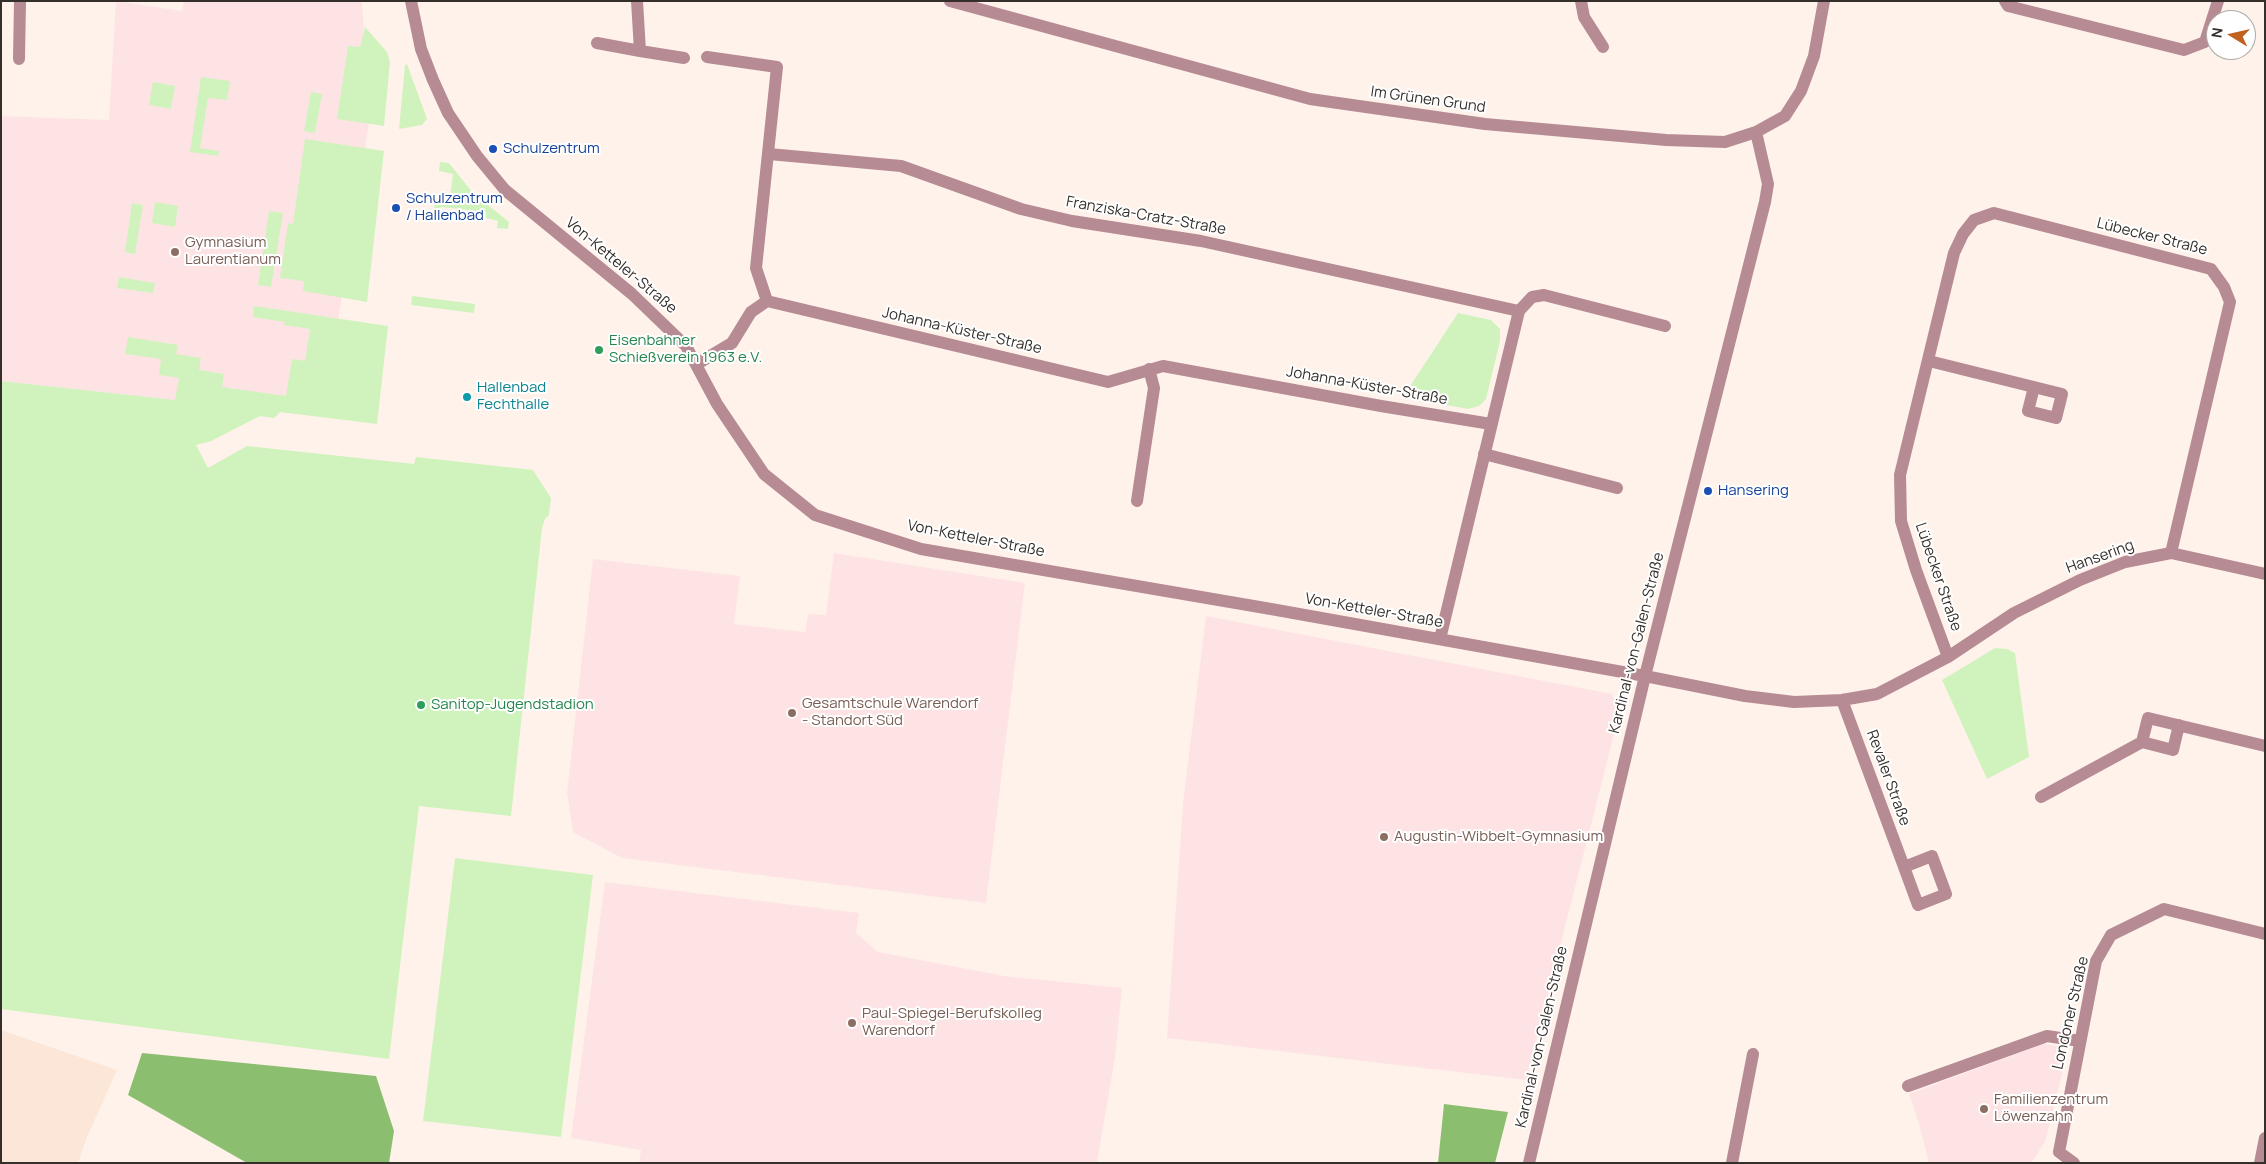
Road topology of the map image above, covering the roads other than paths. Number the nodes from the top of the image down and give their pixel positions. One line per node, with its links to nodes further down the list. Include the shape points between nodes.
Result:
1 (20, 1): 14 (street)
2 (410, 1): 21 (street, Von-Ketteler-Straße, via 421,49 448,113 492,176 658,317 686,346)
3 (637, 1): 11 (street)
4 (950, 1): 15 (street, Im Grünen Grund, via 1310,99 1485,124 1666,140 1725,142)
5 (1581, 1): 10 (street, via 1584,16)
6 (1824, 1): 15 (street, Im Grünen Grund, via 1814,56 1801,91 1785,116)
7 (2005, 1): 8 (street, via 2008,6 2184,50 2205,42)
8 (2218, 1)
9 (597, 44): 11 (street)
10 (1603, 47)
11 (640, 51): 13 (street)
12 (707, 57): 16 (street, via 777,68)
13 (684, 58)
14 (19, 59)
15 (1756, 132): 32 (street, Kardinal-von-Galen-Straße, via 1768,184 1765,202)
16 (769, 154): 17 (street, via 756,268); 18 (street, Franziska-Cratz-Straße, via 902,166 1030,211 1072,221 1201,241)
17 (767, 301): 21 (street, via 751,312 732,343); 22 (street, Johanna-Küster-Straße, via 1108,382)
18 (1519, 311): 19 (street, via 1532,297 1544,296); 24 (street)
19 (1665, 326)
20 (1929, 361): 23 (street); 28 (street, Lübecker Straße, via 1954,253 1974,220 1987,215 1994,213 2211,269 2224,286 2230,302); 31 (street, Lübecker Straße, via 1900,475 1901,521)
21 (697, 364): 30 (street, Von-Ketteler-Straße, via 716,404 764,474 815,515 921,549)
22 (1149, 369): 24 (street, Johanna-Küster-Straße, via 1163,366); 27 (street, via 1154,388)
23 (2034, 387)
24 (1491, 424): 25 (street)
25 (1484, 454): 26 (street); 30 (street)
26 (1617, 488)
27 (1137, 501)
28 (2172, 553): 29 (street, Hansering); 31 (street, Hansering, via 2125,562 2080,580 2014,613)
29 (2265, 574)
30 (1440, 639): 32 (street, Von-Ketteler-Straße)
31 (1948, 657): 33 (street, Hansering, via 1877,694)
32 (1645, 676): 33 (street, Hansering, via 1745,696 1794,702); 44 (street, Kardinal-von-Galen-Straße)
33 (1842, 700): 38 (street, Revaler Straße)
34 (2179, 726): 35 (street, via 2148,718); 35 (street, via 2173,750); 36 (street)
35 (2142, 742): 37 (street)
36 (2265, 746)
37 (2042, 797)
38 (1904, 867)
39 (2265, 934): 40 (street, Londoner Straße, via 2164,909 2111,935 2096,961)
40 (2080, 1041): 42 (street, via 2047,1036); 46 (street, Londoner Straße, via 2058,1152)
41 (1752, 1054): 45 (street)
42 (1908, 1086)
43 (2265, 1138): 47 (street)
44 (1529, 1163)
45 (1732, 1163)
46 (2074, 1163)
47 (2260, 1163)

